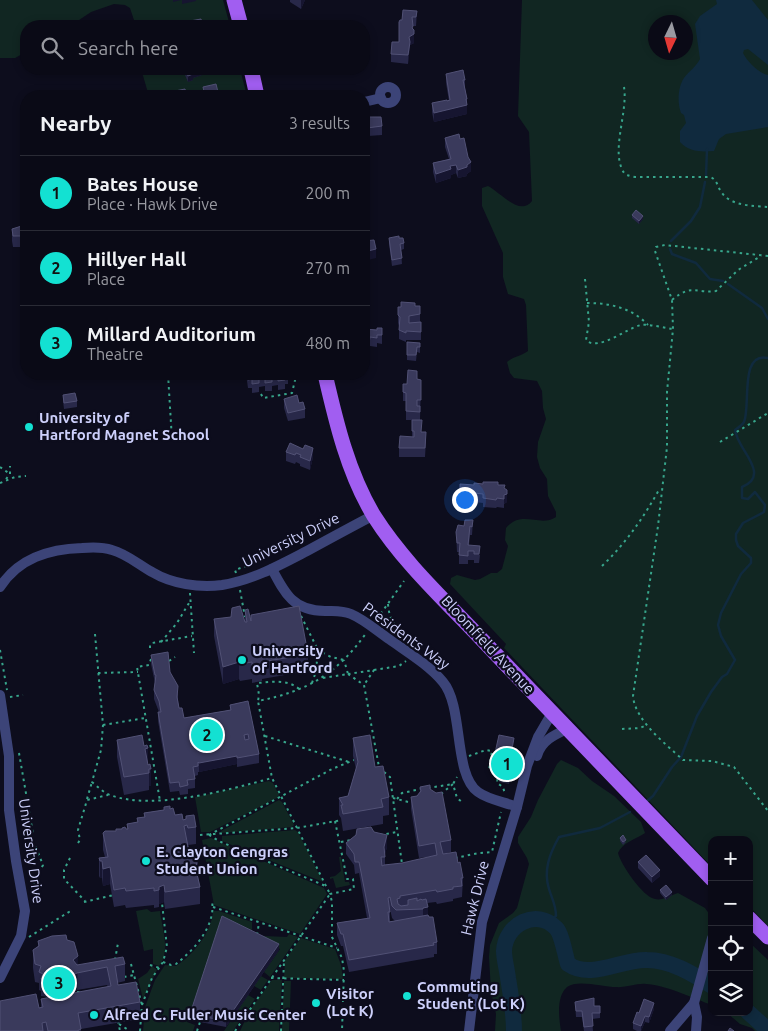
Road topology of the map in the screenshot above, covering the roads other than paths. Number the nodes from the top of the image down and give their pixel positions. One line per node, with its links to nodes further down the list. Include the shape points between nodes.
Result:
1 (234, 0): 2 (main road)
2 (239, 20)
3 (252, 75): 4 (main road)
4 (256, 90)
5 (380, 98): 6 (street)
6 (370, 100)
7 (326, 380): 8 (main road, Bloomfield Avenue, via 352,470)
8 (374, 515): 9 (street, University Drive); 12 (main road, Bloomfield Avenue, via 417,570)
9 (272, 569): 10 (street, University Drive, via 229,584 191,585 154,574 115,551 79,548 47,552 32,558 14,570); 15 (street, Presidents Way, via 285,593 298,605 310,610 336,610 351,614 442,680 452,700 464,768 470,783 484,796)
10 (0, 586)
11 (0, 696): 20 (street, University Drive, via 9,756 9,810 25,916 20,938)
12 (552, 713): 13 (main road, Bloomfield Avenue); 14 (street, Hawk Drive, via 538,737)
13 (567, 729): 14 (street, Hawk Drive, via 550,737 539,749); 16 (main road, Bloomfield Avenue)
14 (526, 776): 15 (street, Hawk Drive)
15 (517, 807): 22 (street, Hawk Drive, via 482,922)
16 (708, 875)
17 (753, 922): 18 (main road)
18 (768, 938)
19 (708, 951): 21 (street)
20 (0, 978)
21 (694, 1003): 23 (street); 24 (street)
22 (469, 1031)
23 (670, 1031)
24 (696, 1031)

